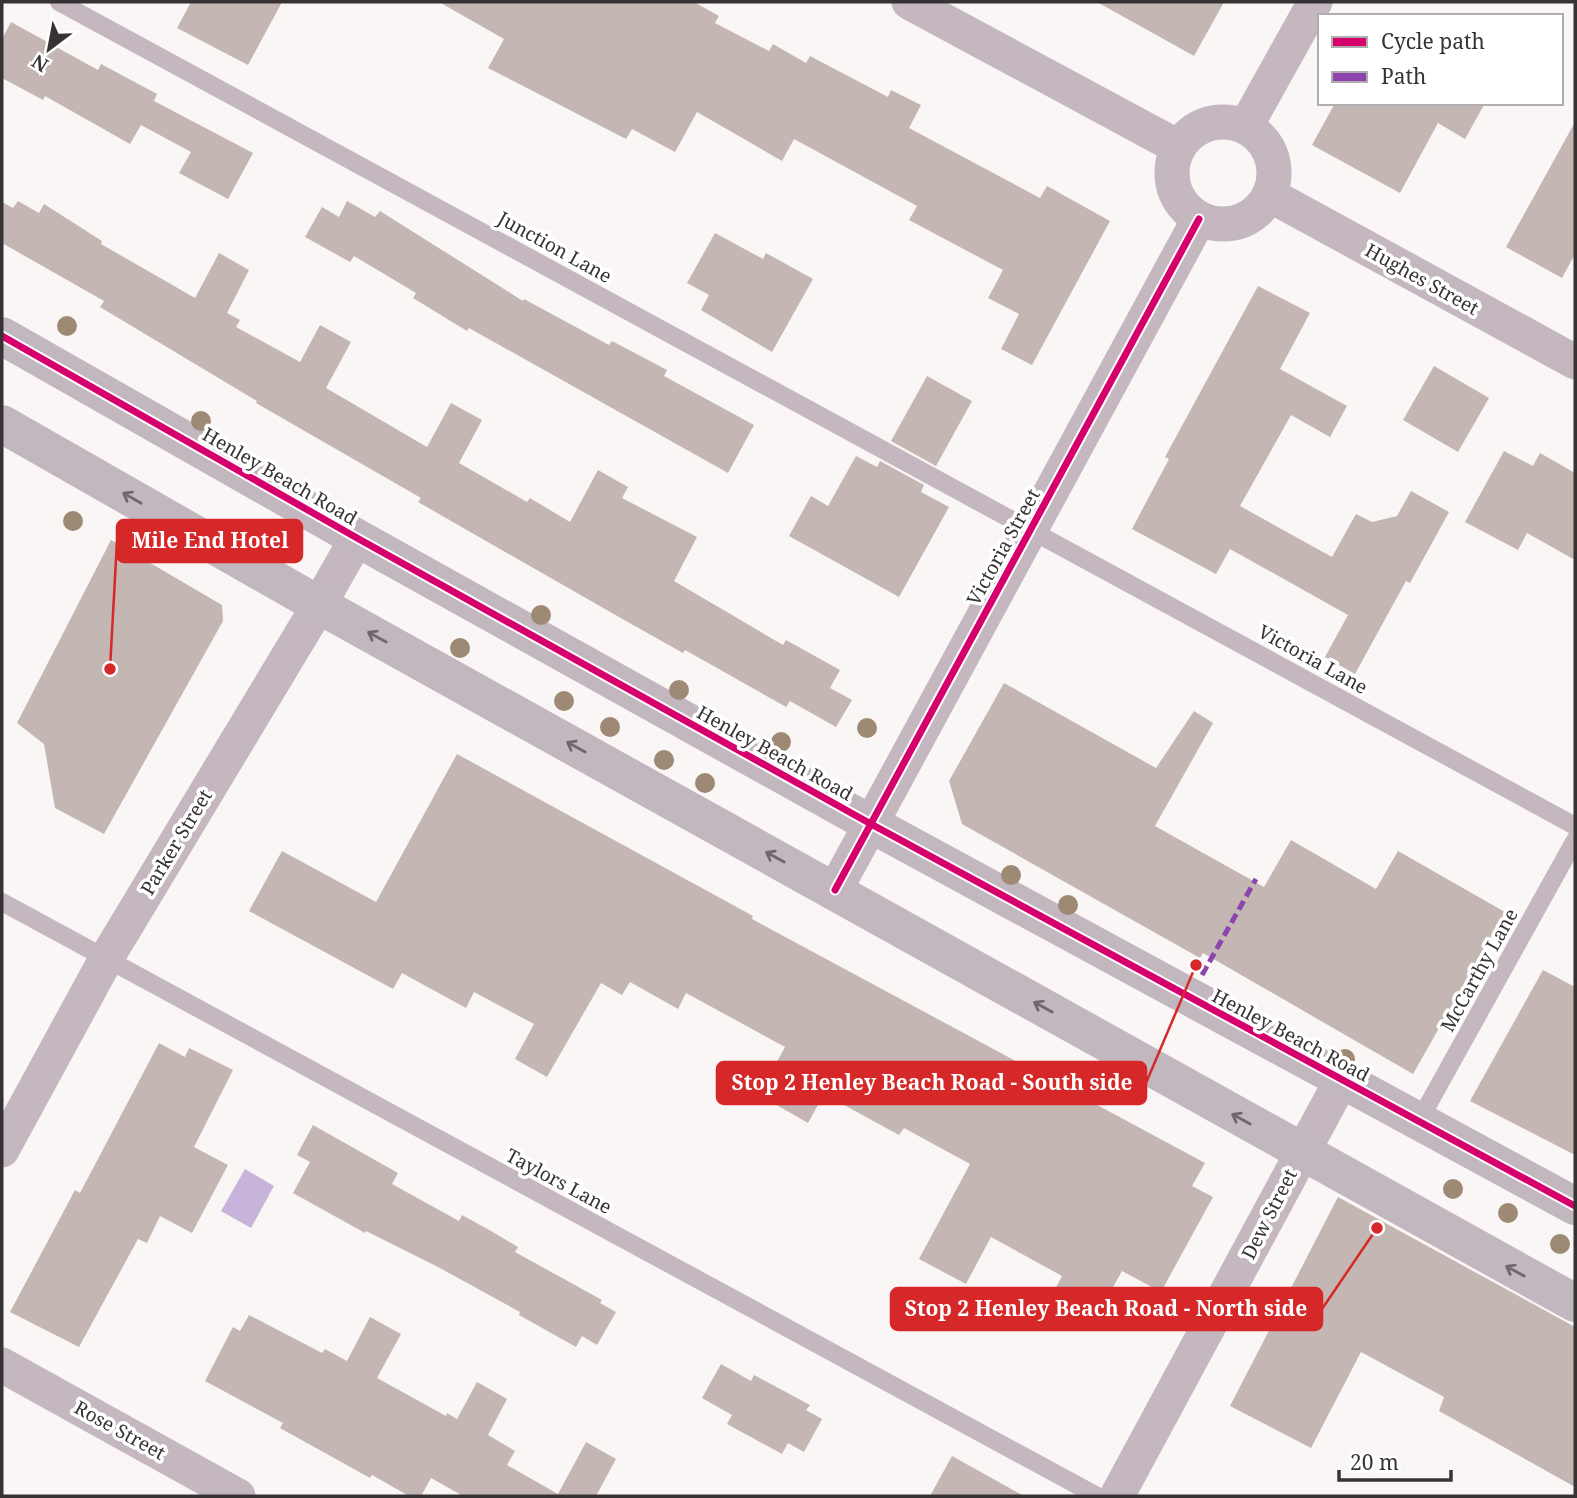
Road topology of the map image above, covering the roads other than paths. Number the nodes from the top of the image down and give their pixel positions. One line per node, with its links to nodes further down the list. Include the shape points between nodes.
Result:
1 (60, 2): 11 (lane, Junction Lane)
2 (909, 2): 5 (street)
3 (1315, 2): 4 (street)
4 (1246, 126): 5 (street, via 1218,121 1195,129); 6 (street, via 1264,142 1274,167)
5 (1178, 147): 7 (street, via 1171,175 1183,206)
6 (1270, 195): 7 (street, via 1258,211 1228,224); 9 (street, Hughes Street)
7 (1199, 219): 11 (street, Victoria Street)
8 (2, 336): 12 (main road, Henley Beach Road)
9 (1575, 362)
10 (2, 424): 13 (main road, one-way to 10)
11 (1030, 529): 14 (street, Victoria Street); 15 (lane, Victoria Lane)
12 (357, 538): 13 (street, Parker Street); 14 (main road, Henley Beach Road)
13 (319, 605): 17 (main road, one-way to 13); 19 (street, Parker Street)
14 (871, 824): 17 (street, Victoria Street); 20 (main road, Henley Beach Road)
15 (1575, 826)
16 (1575, 840): 21 (lane, McCarthy Lane)
17 (835, 890): 23 (main road, one-way to 17)
18 (2, 902): 19 (lane, Taylors Lane)
19 (106, 959): 22 (street, Parker Street); 28 (lane, Taylors Lane)
20 (1341, 1081): 21 (main road, Henley Beach Road); 23 (street, Dew Street)
21 (1419, 1121): 24 (main road, Henley Beach Road)
22 (2, 1150)
23 (1301, 1153): 25 (main road, one-way to 23); 29 (street, Dew Street)
24 (1575, 1206)
25 (1575, 1303)
26 (2, 1365): 27 (street, Rose Street)
27 (238, 1496)
28 (1097, 1496)
29 (1117, 1496)

